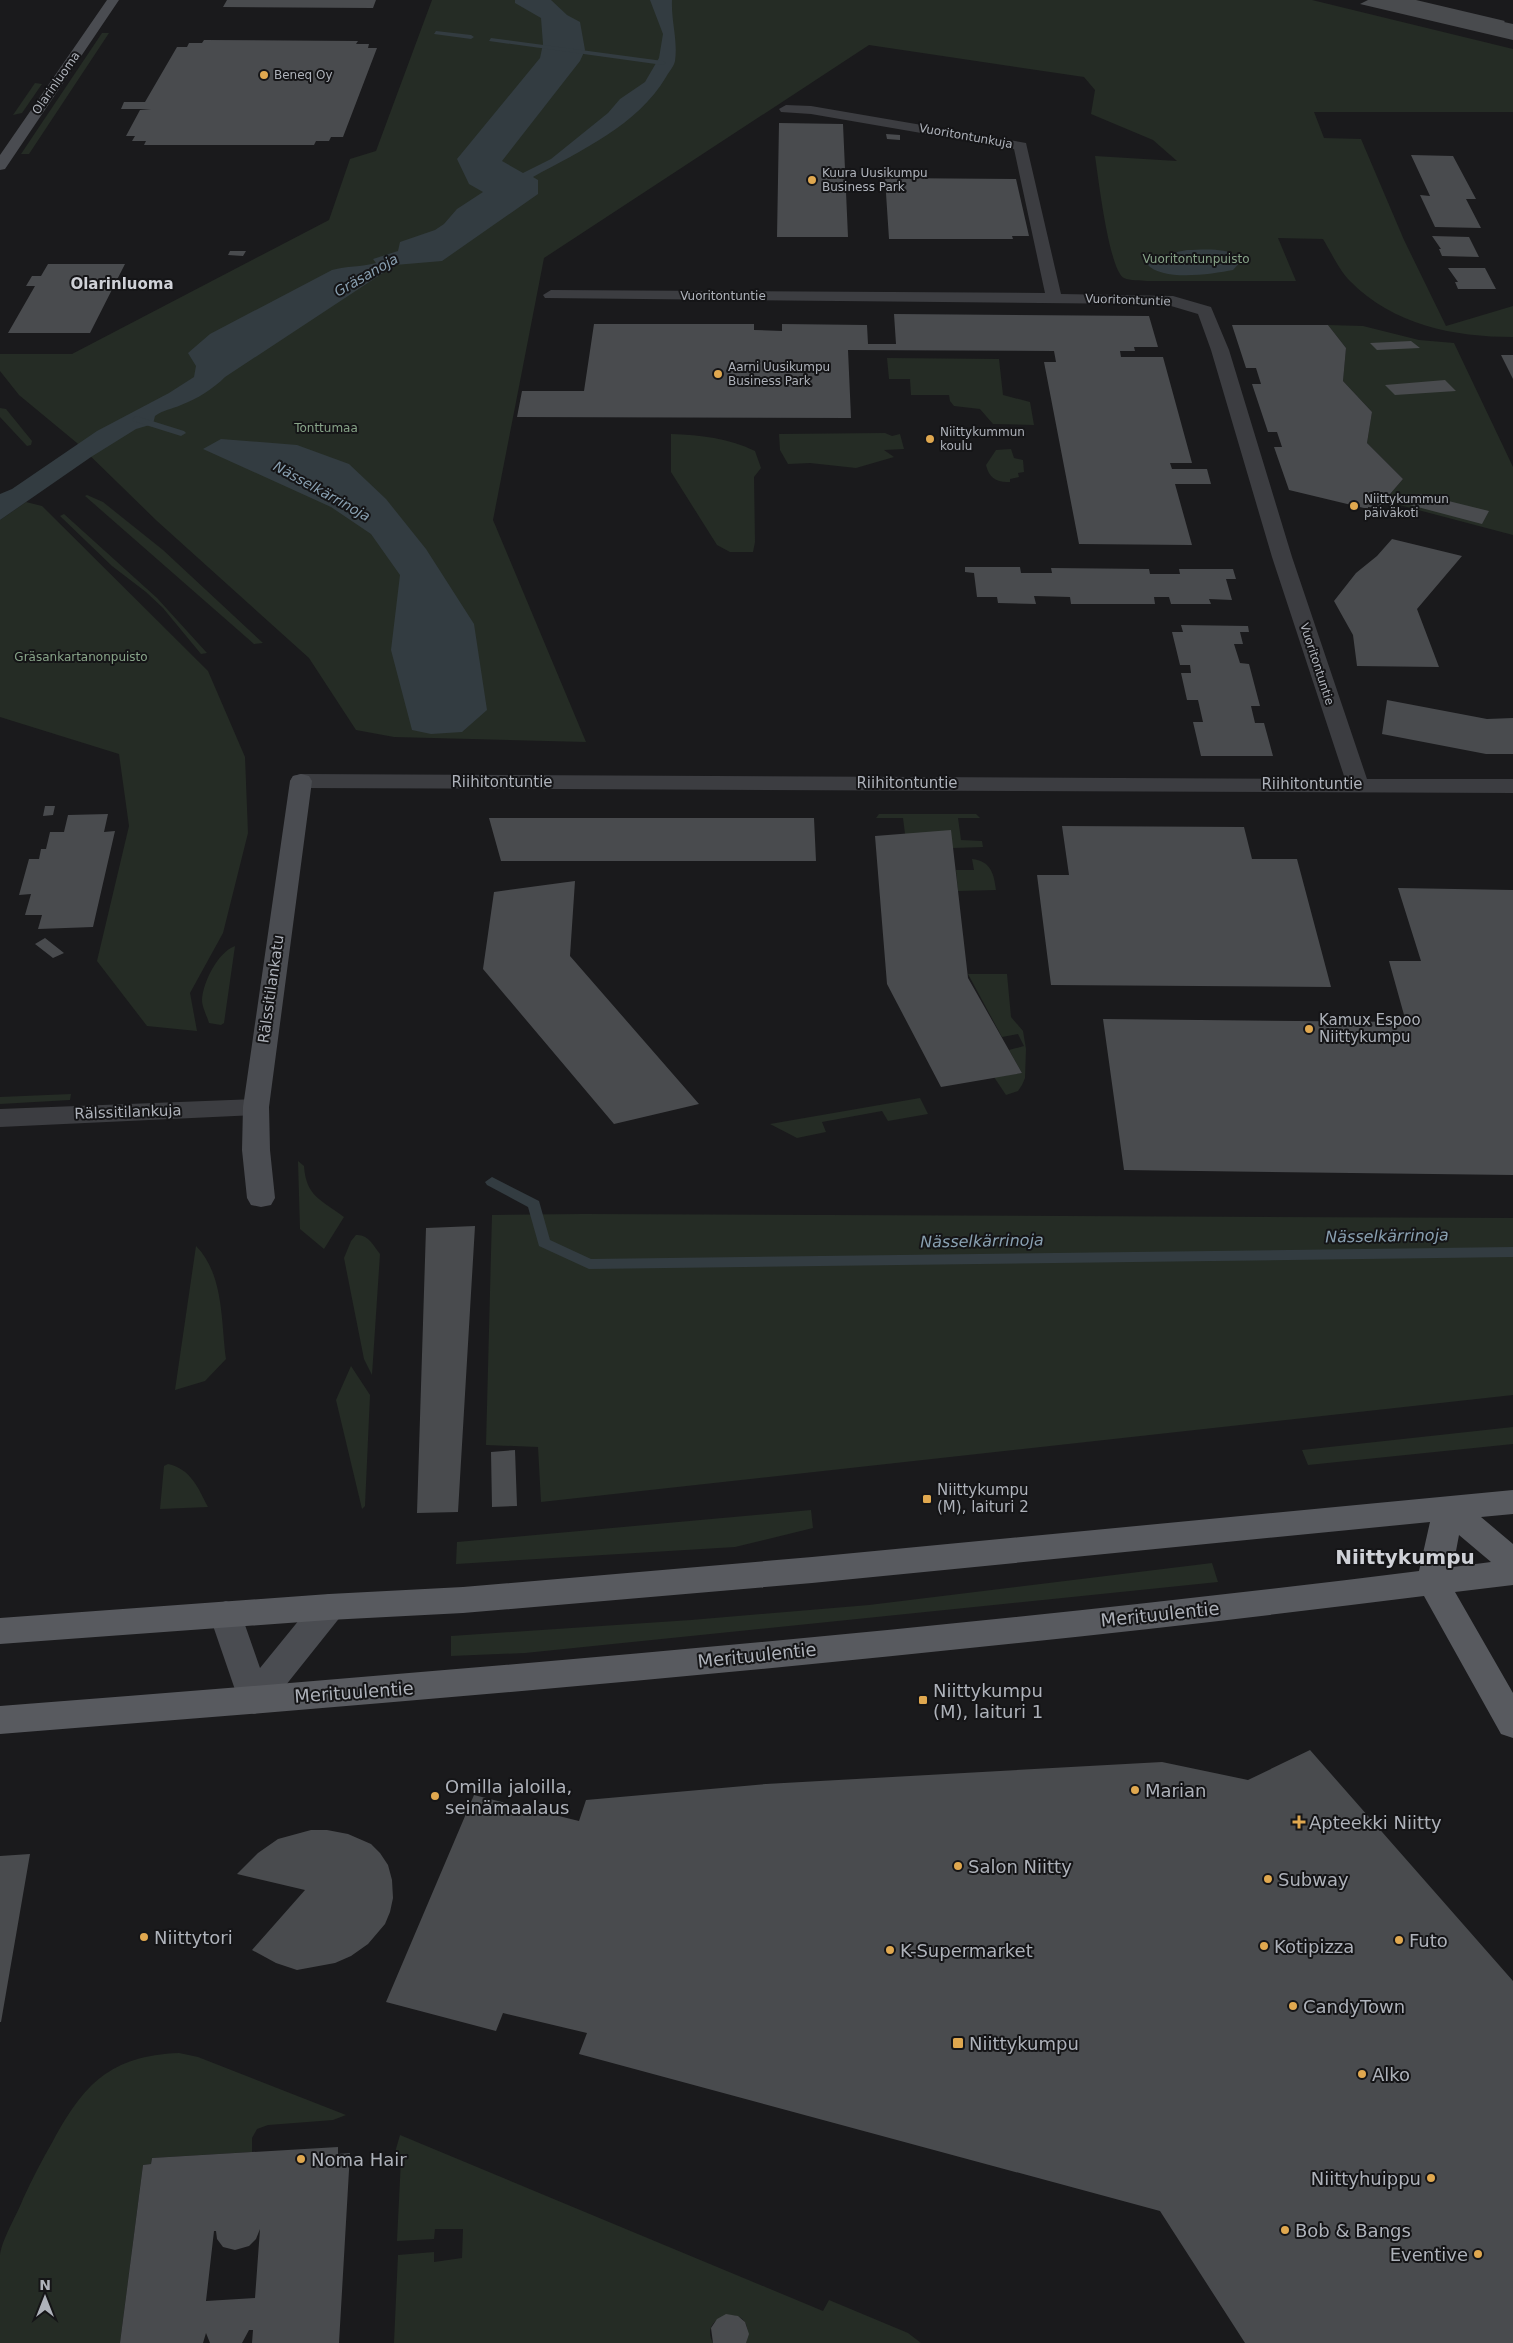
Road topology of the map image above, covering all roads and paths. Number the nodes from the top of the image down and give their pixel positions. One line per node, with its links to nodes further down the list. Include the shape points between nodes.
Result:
1 (113, 0): 3 (main road, Olarinluoma)
2 (786, 109): 5 (street, Vuoritontunkuja, via 811,110 1021,146)
3 (0, 166)
4 (551, 295): 5 (street, Vuoritontuntie)
5 (1054, 298): 7 (street, Vuoritontuntie, via 1173,301 1205,311 1209,317 1285,566)
6 (301, 781): 7 (street, Riihitontuntie); 9 (main road, Rälssitilankatu)
7 (1358, 785): 8 (street, Riihitontuntie)
8 (1513, 786)
9 (256, 1107): 10 (street, Rälssitilankuja); 11 (main road, Rälssitilankatu)
10 (0, 1118)
11 (261, 1198)
12 (1513, 1502): 13 (main road)
13 (1449, 1508): 14 (main road); 16 (main road); 17 (main road, via 511,1596)
14 (1513, 1562)
15 (1513, 1572): 16 (main road, Merituulentie)
16 (1433, 1582): 20 (main road, Merituulentie, via 1001,1631); 22 (main road)
17 (329, 1607): 18 (main road); 20 (main road)
18 (226, 1614): 19 (main road); 20 (main road)
19 (0, 1630)
20 (254, 1700): 21 (main road, Merituulentie)
21 (0, 1720)
22 (1513, 1724)

